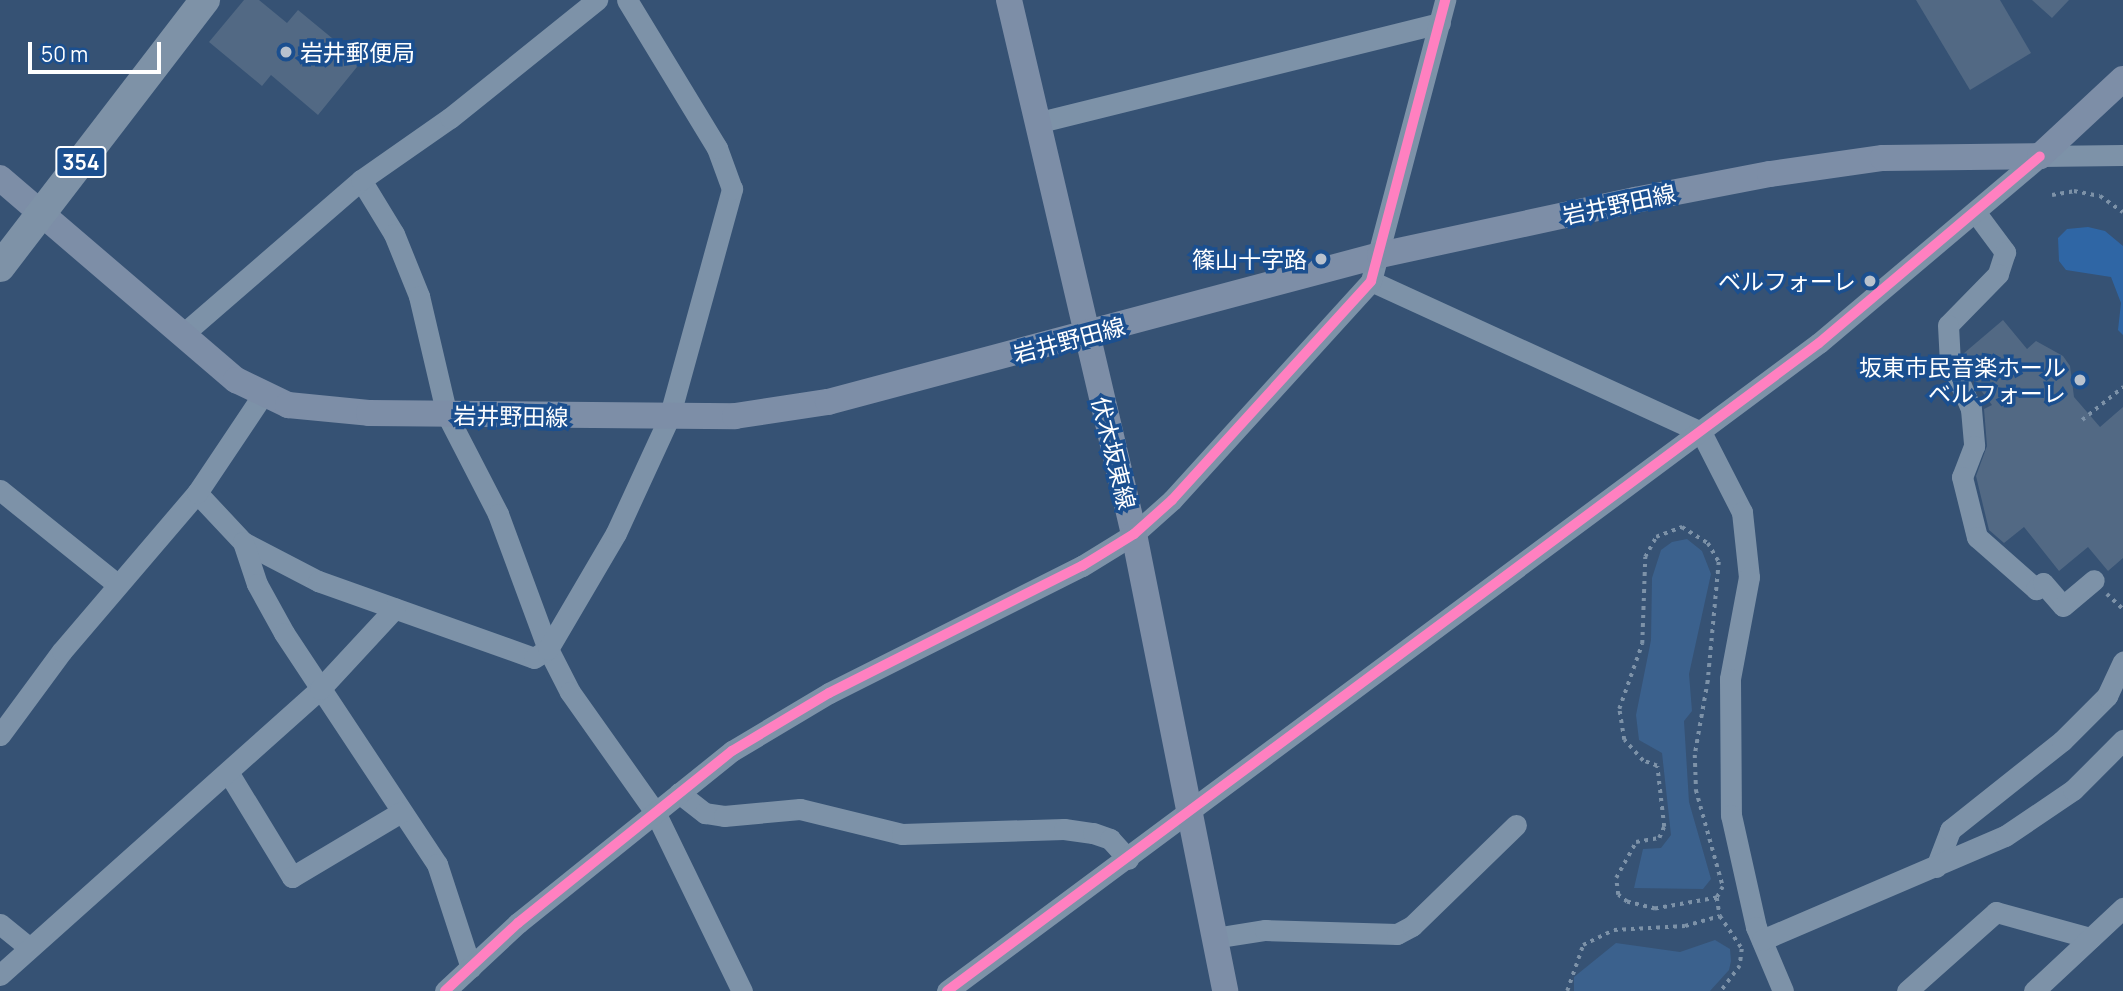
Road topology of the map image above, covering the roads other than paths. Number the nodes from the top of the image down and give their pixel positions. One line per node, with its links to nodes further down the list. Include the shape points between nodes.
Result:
1 (205, 0): 14 (highway, 354)
2 (597, 0): 12 (street, via 450,118)
3 (627, 0): 22 (street, via 717,148 732,189)
4 (1009, 0): 8 (main road, 伏木坂東線)
5 (1445, 0): 6 (street)
6 (1440, 23): 8 (street); 15 (street)
7 (2123, 79): 9 (main road)
8 (1036, 123): 19 (main road, 伏木坂東線)
9 (2040, 156): 10 (street); 13 (street); 15 (main road, 岩井野田線, via 1883,158 1805,168)
10 (2118, 160)
11 (0, 178): 14 (main road, 岩井野田線)
12 (361, 180): 18 (street); 21 (street, via 394,234 419,296)
13 (1976, 213): 23 (street); 28 (street, via 2005,252 1998,274 1948,325 1950,359 1971,410 1974,446 1962,477 1977,537 2036,589 2043,583 2063,606)
14 (40, 215): 16 (highway, 354); 18 (main road, 岩井野田線)
15 (1380, 255): 17 (street); 19 (main road, 岩井野田線)
16 (0, 267)
17 (1371, 281): 23 (street); 26 (street, via 1332,318 1219,451)
18 (182, 335): 20 (main road, 岩井野田線)
19 (1085, 336): 22 (main road, 岩井野田線, via 778,412); 26 (main road, 伏木坂東線)
20 (262, 396): 21 (main road, 岩井野田線, via 328,410); 25 (street)
21 (447, 415): 22 (main road, 岩井野田線); 31 (street, via 498,514)
22 (670, 418): 31 (street, via 616,533)
23 (1702, 432): 40 (street); 48 (street, via 1742,512 1747,553 1749,577 1730,679 1731,815)
24 (0, 489): 29 (street)
25 (197, 493): 27 (street); 29 (street)
26 (1134, 534): 37 (street, via 1082,566 778,722); 40 (main road, 伏木坂東線)
27 (243, 542): 30 (street, via 318,580); 33 (street, via 257,584)
28 (2094, 580)
29 (117, 584): 34 (street)
30 (395, 608): 31 (street, via 534,658); 33 (street)
31 (548, 649): 39 (street, via 570,692)
32 (2123, 662): 43 (street, via 2108,696 2062,741 1950,830)
33 (320, 689): 36 (street); 38 (street)
34 (0, 735)
35 (2123, 740): 43 (street, via 2038,817)
36 (228, 772): 38 (street, via 292,877); 49 (street)
37 (679, 793): 39 (street); 42 (street, via 705,813 723,817 800,809 902,834 1083,831 1110,839)
38 (401, 812): 50 (street, via 437,864)
39 (656, 812): 50 (street); 53 (street)
40 (1191, 812): 42 (street); 46 (main road, 伏木坂東線)
41 (1517, 825): 46 (street, via 1412,926 1397,934 1265,930)
42 (1128, 859): 54 (street)
43 (1936, 867): 48 (street)
44 (2123, 908): 47 (street)
45 (0, 924): 49 (street)
46 (1214, 938): 55 (main road, 伏木坂東線)
47 (2090, 938): 57 (street, via 1996,912); 58 (street)
48 (1762, 940): 56 (street)
49 (30, 948): 51 (street)
50 (471, 968): 52 (street)
51 (0, 975)
52 (445, 991)
53 (742, 991)
54 (947, 991)
55 (1225, 991)
56 (1783, 991)
57 (1908, 991)
58 (2034, 991)

